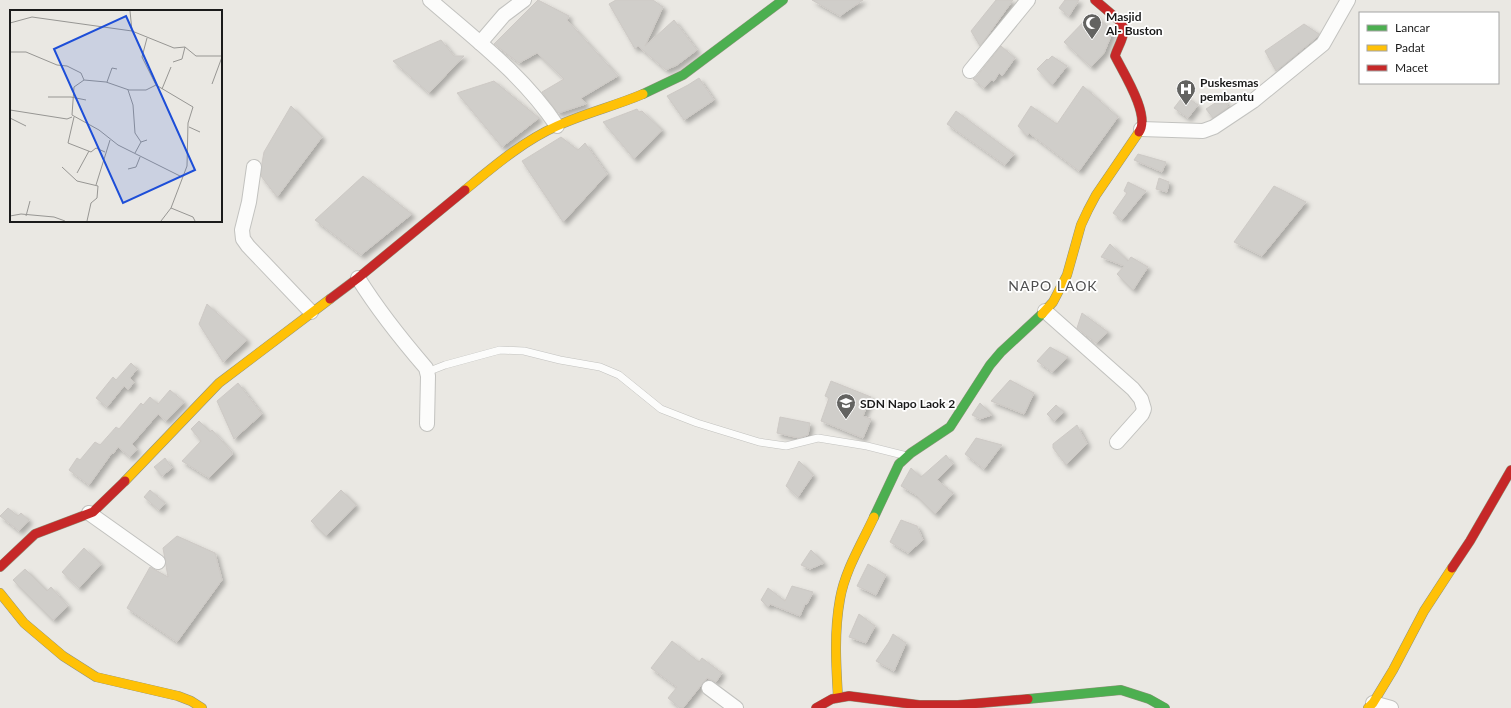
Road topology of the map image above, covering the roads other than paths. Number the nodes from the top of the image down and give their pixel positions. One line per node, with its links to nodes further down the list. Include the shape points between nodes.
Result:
1 (430, 0): 7 (street)
2 (524, 0): 7 (street, via 504,15)
3 (782, 0): 9 (street, via 683,75 627,101)
4 (1028, 0): 8 (street)
5 (1095, 0): 10 (street, via 1124,26 1124,33 1115,56 1135,94)
6 (1348, 0): 10 (street, via 1323,44 1253,101 1214,127 1203,131)
7 (480, 44): 9 (street, via 521,81)
8 (970, 71)
9 (558, 126): 12 (street, via 524,145 491,169)
10 (1141, 129): 13 (street, via 1088,210 1081,225 1067,275 1053,302)
11 (254, 167): 14 (street, via 242,230 243,238)
12 (358, 278): 14 (street); 15 (street, via 376,306)
13 (1045, 311): 17 (street, via 1113,370 1141,399 1144,409 1142,414); 18 (street, via 990,365 950,428)
14 (311, 312): 20 (street, via 219,383 102,504)
15 (427, 372): 16 (street); 18 (lane, via 500,350 524,351 600,367 619,375 661,409 759,442 786,446 818,438)
16 (427, 424)
17 (1117, 442)
18 (906, 456): 25 (street, via 884,493 848,572 840,598 835,649)
19 (1511, 470): 26 (street, via 1424,611 1393,670)
20 (89, 513): 21 (street); 22 (street, via 35,534)
21 (158, 562)
22 (0, 567)
23 (0, 593): 27 (street, via 24,622 64,656 96,677 178,696)
24 (710, 688): 28 (street)
25 (838, 697): 29 (street); 30 (street, via 875,698 919,705 958,705 1121,690 1142,696)
26 (1370, 706): 31 (street)
27 (202, 708)
28 (736, 708)
29 (816, 708)
30 (1165, 708)
31 (1392, 708)

